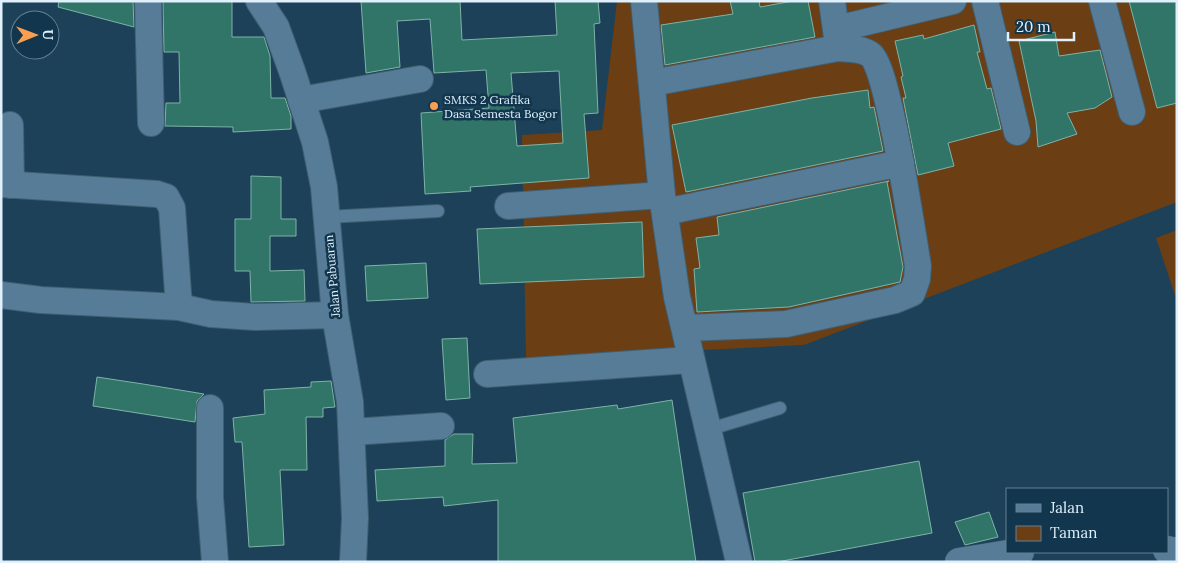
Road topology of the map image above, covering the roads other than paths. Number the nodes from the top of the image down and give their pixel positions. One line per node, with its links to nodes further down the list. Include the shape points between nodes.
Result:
1 (148, 1): 13 (street)
2 (259, 1): 11 (street, Jalan Pabuaran, via 276,27)
3 (644, 1): 10 (street)
4 (832, 1): 8 (street)
5 (953, 1): 8 (street)
6 (985, 1): 15 (street)
7 (1102, 1): 12 (street)
8 (837, 39): 10 (street); 16 (street, via 872,55 880,70)
9 (420, 79): 11 (street)
10 (652, 83): 18 (street)
11 (301, 100): 21 (street, Jalan Pabuaran, via 315,142)
12 (1132, 112)
13 (151, 123)
14 (10, 125): 17 (street)
15 (1017, 132)
16 (901, 163): 18 (street); 25 (street, via 918,266 912,293 895,300 786,324)
17 (6, 185): 23 (street, via 166,197 172,208)
18 (663, 203): 19 (street); 25 (street, via 677,297)
19 (508, 206)
20 (438, 211): 21 (lane)
21 (327, 217): 24 (street, Jalan Pabuaran)
22 (1, 295): 23 (street)
23 (179, 307): 24 (street, via 211,314 254,317)
24 (335, 315): 32 (street, Jalan Pabuaran)
25 (685, 328): 26 (street)
26 (690, 360): 27 (street); 31 (street)
27 (487, 374)
28 (210, 408): 34 (street, via 210,497)
29 (780, 408): 31 (lane)
30 (441, 426): 32 (street)
31 (707, 430): 36 (street)
32 (352, 432): 35 (street, Jalan Pabuaran)
33 (1014, 553): 37 (main road)
34 (215, 562)
35 (353, 562)
36 (739, 562)
37 (959, 562)

